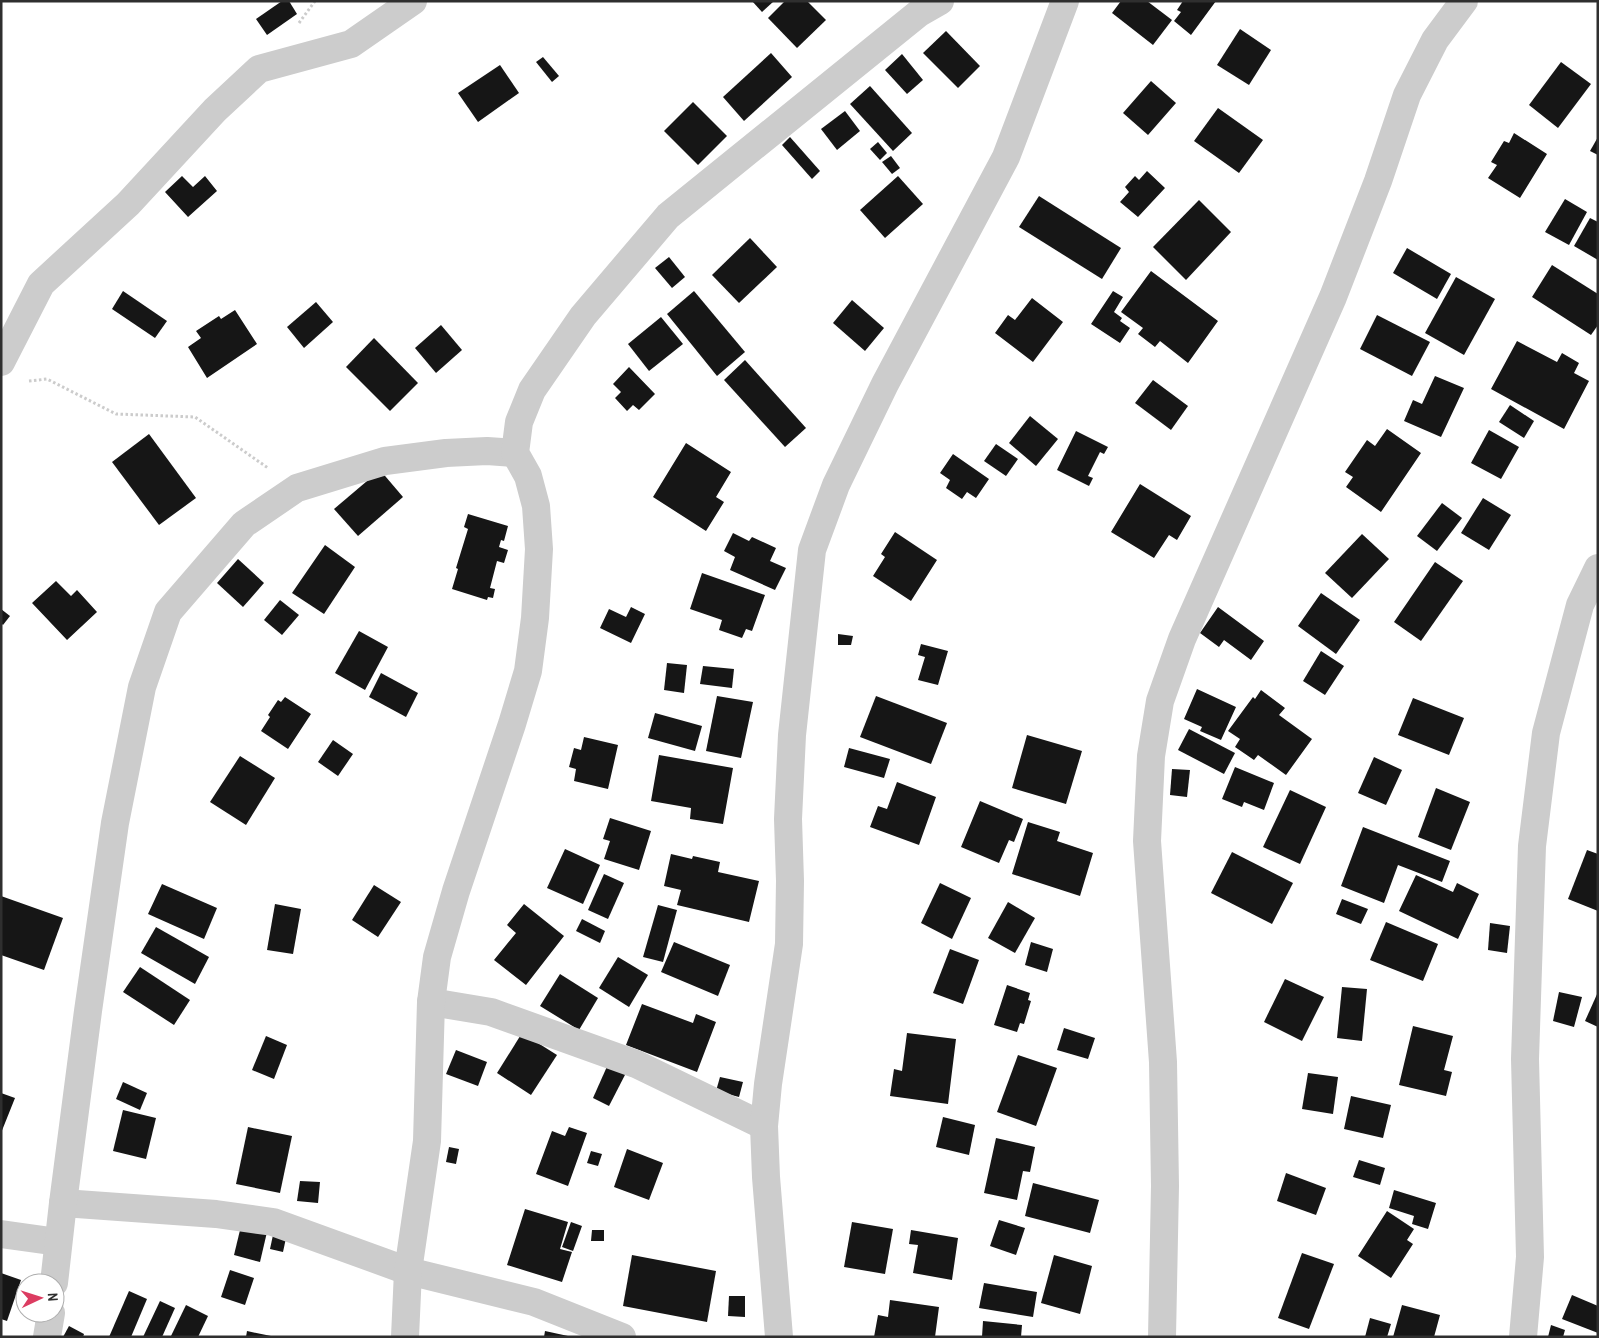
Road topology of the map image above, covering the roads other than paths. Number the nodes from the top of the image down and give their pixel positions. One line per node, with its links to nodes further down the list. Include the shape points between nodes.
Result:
1 (413, 1): 5 (street, via 351,44 260,69 215,110 128,204 41,284)
2 (940, 1): 6 (street, via 919,13 668,216 583,316 532,390 518,422)
3 (1065, 1): 9 (street, via 1006,157 885,384 836,485 812,550 792,736 788,819 789,944)
4 (1464, 1): 20 (street, via 1436,40 1407,94 1378,181 1333,297 1182,639 1160,701 1151,756 1147,841 1163,1062)
5 (1, 362)
6 (515, 453): 8 (street, via 528,476 536,506 539,549 528,670 456,891 437,957); 10 (street, via 446,453 385,461 298,488 244,524 168,612 142,686 115,823)
7 (1598, 568): 21 (street, via 1580,605 1546,733 1532,846 1525,1059 1530,1258)
8 (431, 1002): 9 (street, via 491,1012 636,1064); 13 (street, via 427,1141)
9 (764, 1126): 19 (street)
10 (63, 1203): 12 (street); 13 (street, via 216,1214 273,1222)
11 (1, 1234): 12 (street)
12 (58, 1242): 14 (street)
13 (408, 1271): 17 (street); 18 (street, via 534,1302)
14 (55, 1273)
15 (49, 1323): 16 (street)
16 (47, 1337)
17 (405, 1337)
18 (622, 1337)
19 (779, 1337)
20 (1162, 1337)
21 (1523, 1337)

